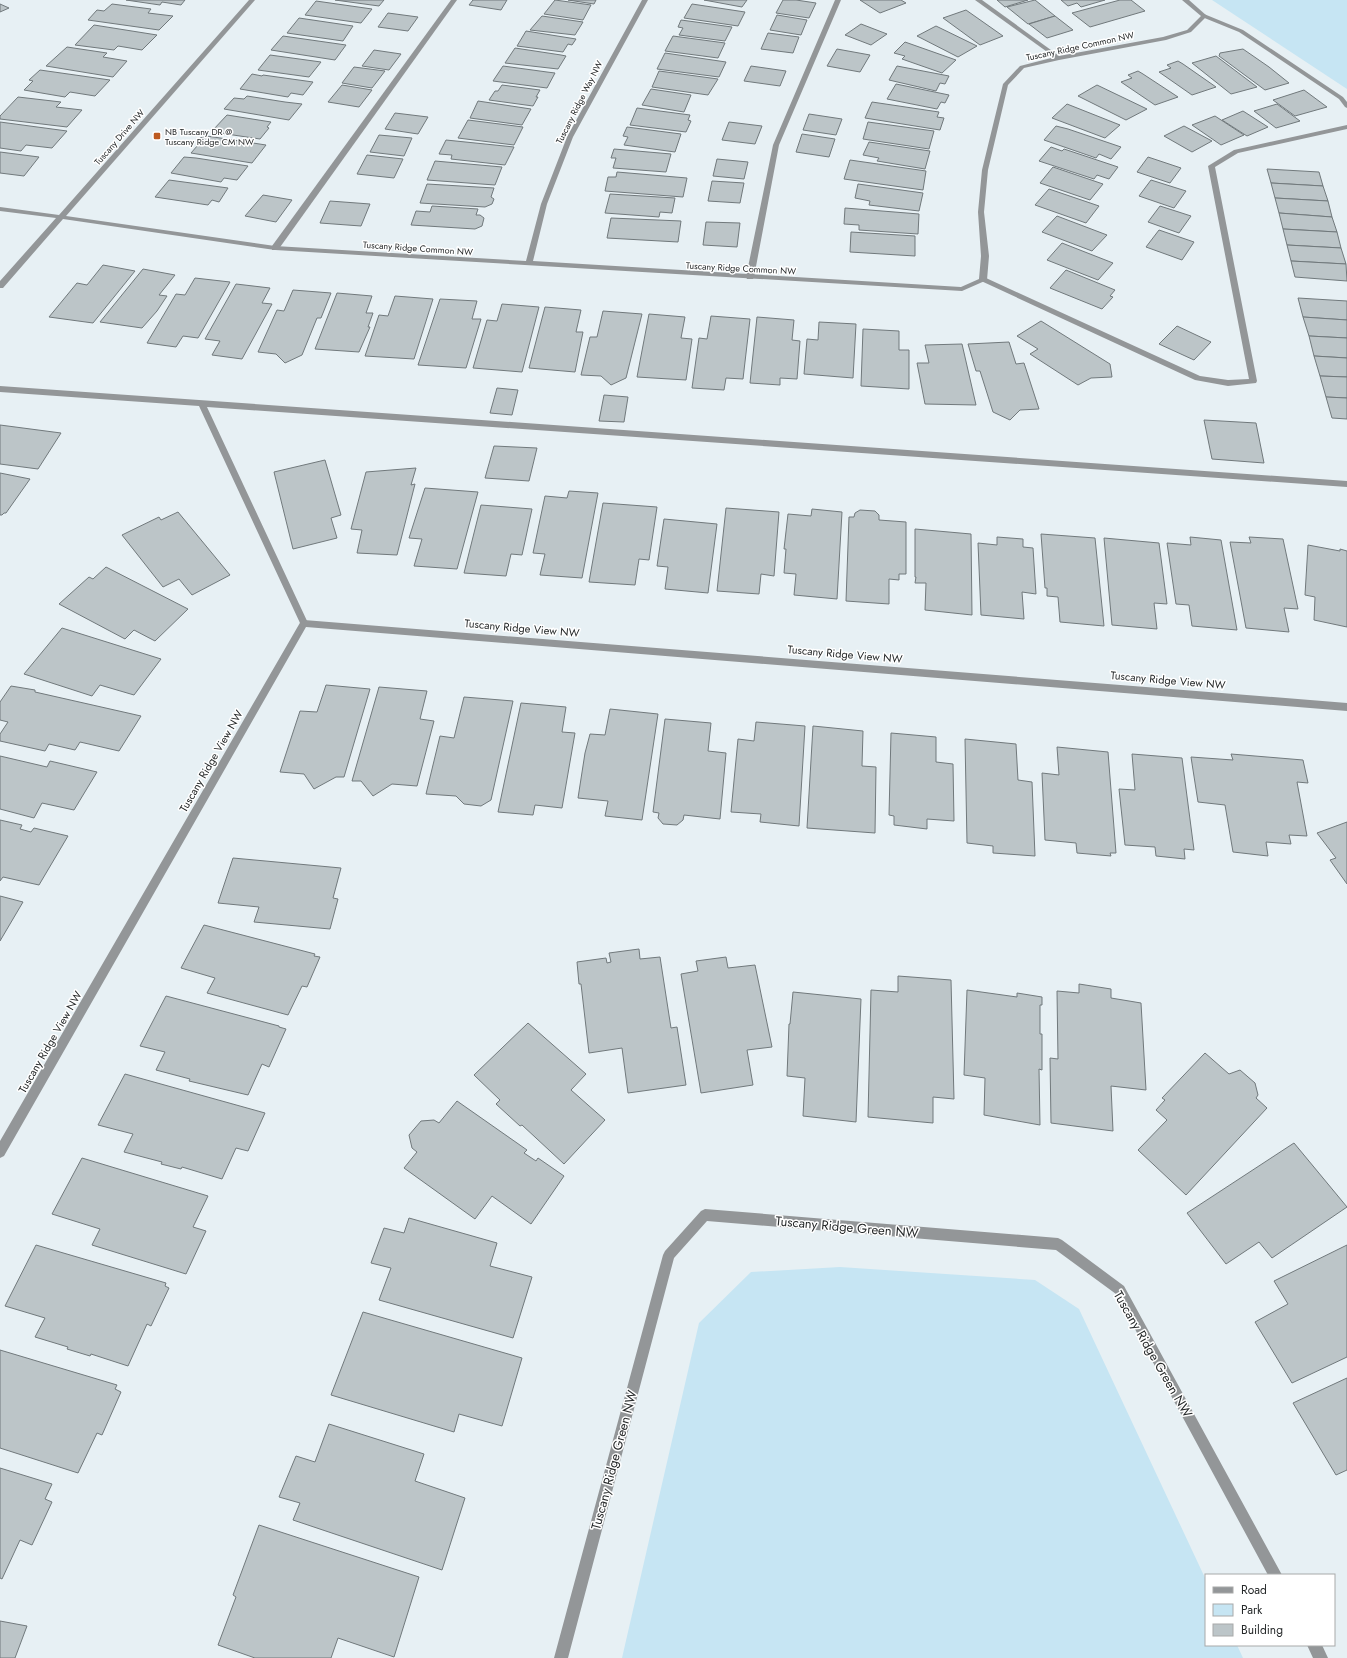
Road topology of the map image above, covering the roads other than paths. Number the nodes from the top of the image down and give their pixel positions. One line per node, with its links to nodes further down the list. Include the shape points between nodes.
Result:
1 (252, 0): 12 (street, Tuscany Drive NW)
2 (454, 0): 13 (street)
3 (646, 0): 14 (street, Tuscany Ridge Way NW, via 570,137 544,204)
4 (838, 0): 15 (street, via 776,145)
5 (978, 0): 8 (street)
6 (1185, 0): 7 (street)
7 (1204, 16): 8 (street, Tuscany Ridge Common NW, via 1189,31); 9 (street, via 1241,31 1342,98)
8 (1059, 58): 16 (street, Tuscany Ridge Common NW, via 1022,67 1005,85 986,170 981,212 985,256)
9 (1347, 106)
10 (1347, 127): 16 (street, via 1236,151 1211,166 1253,381 1228,383 1198,378)
11 (0, 209): 12 (street, Tuscany Ridge Common NW)
12 (61, 216): 13 (street, Tuscany Ridge Common NW); 17 (street, Tuscany Drive NW)
13 (275, 248): 14 (street, Tuscany Ridge Common NW)
14 (529, 264): 15 (street, Tuscany Ridge Common NW)
15 (750, 277): 16 (street, Tuscany Ridge Common NW, via 962,289)
16 (983, 280)
17 (0, 286)
18 (0, 389): 19 (street)
19 (202, 404): 20 (street); 21 (street)
20 (1347, 484)
21 (304, 622): 22 (street, Tuscany Ridge View NW); 23 (street, Tuscany Ridge View NW)
22 (1347, 707)
23 (0, 1152)
24 (1274, 1574): 26 (street, Tuscany Ridge Green NW, via 1120,1290 1058,1244 705,1215 669,1255)
25 (1315, 1646): 27 (street)
26 (561, 1658)
27 (1321, 1658)

